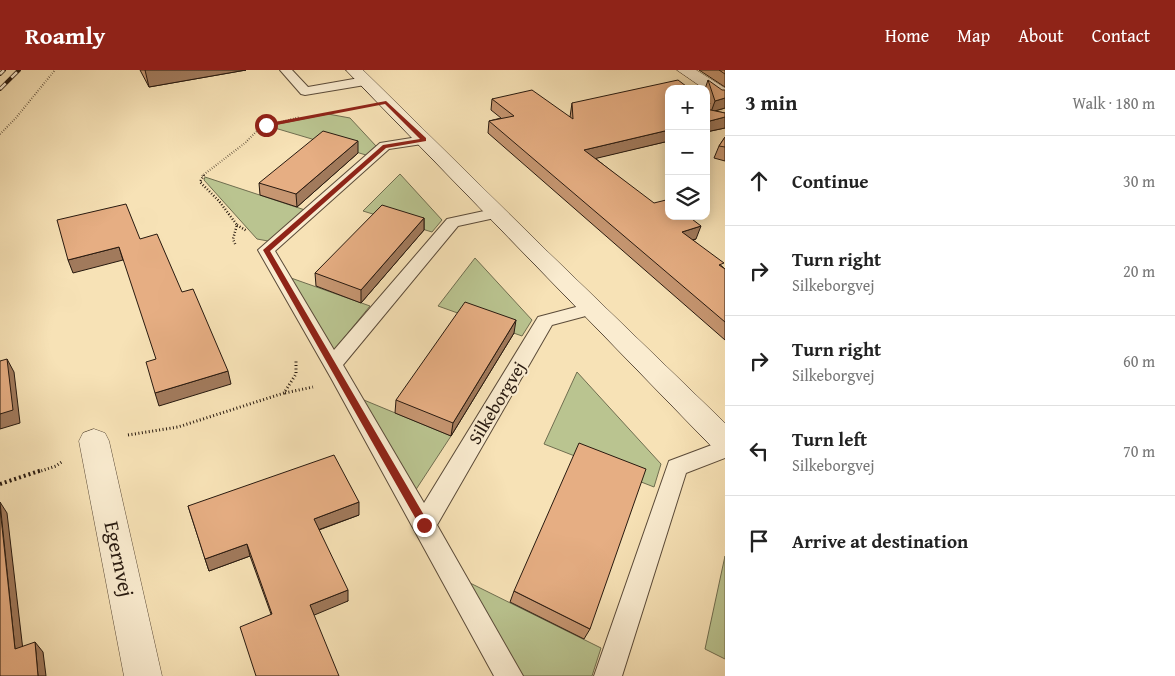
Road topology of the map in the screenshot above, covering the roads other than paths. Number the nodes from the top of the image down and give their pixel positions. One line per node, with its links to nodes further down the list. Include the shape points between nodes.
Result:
1 (286, 70): 3 (lane, via 305,91)
2 (685, 70): 4 (main road)
3 (360, 76): 5 (main road)
4 (725, 95)
5 (424, 140): 6 (main road); 8 (lane, via 384,146 266,250)
6 (498, 213): 7 (main road); 8 (lane, via 454,222)
7 (591, 309): 10 (main road); 12 (lane, Silkeborgvej, via 545,321)
8 (333, 364): 12 (lane)
9 (94, 441): 13 (main road, Egernvej)
10 (725, 441)
11 (725, 449): 15 (lane, via 676,466)
12 (424, 525): 14 (lane)
13 (143, 676)
14 (509, 676)
15 (608, 676)

